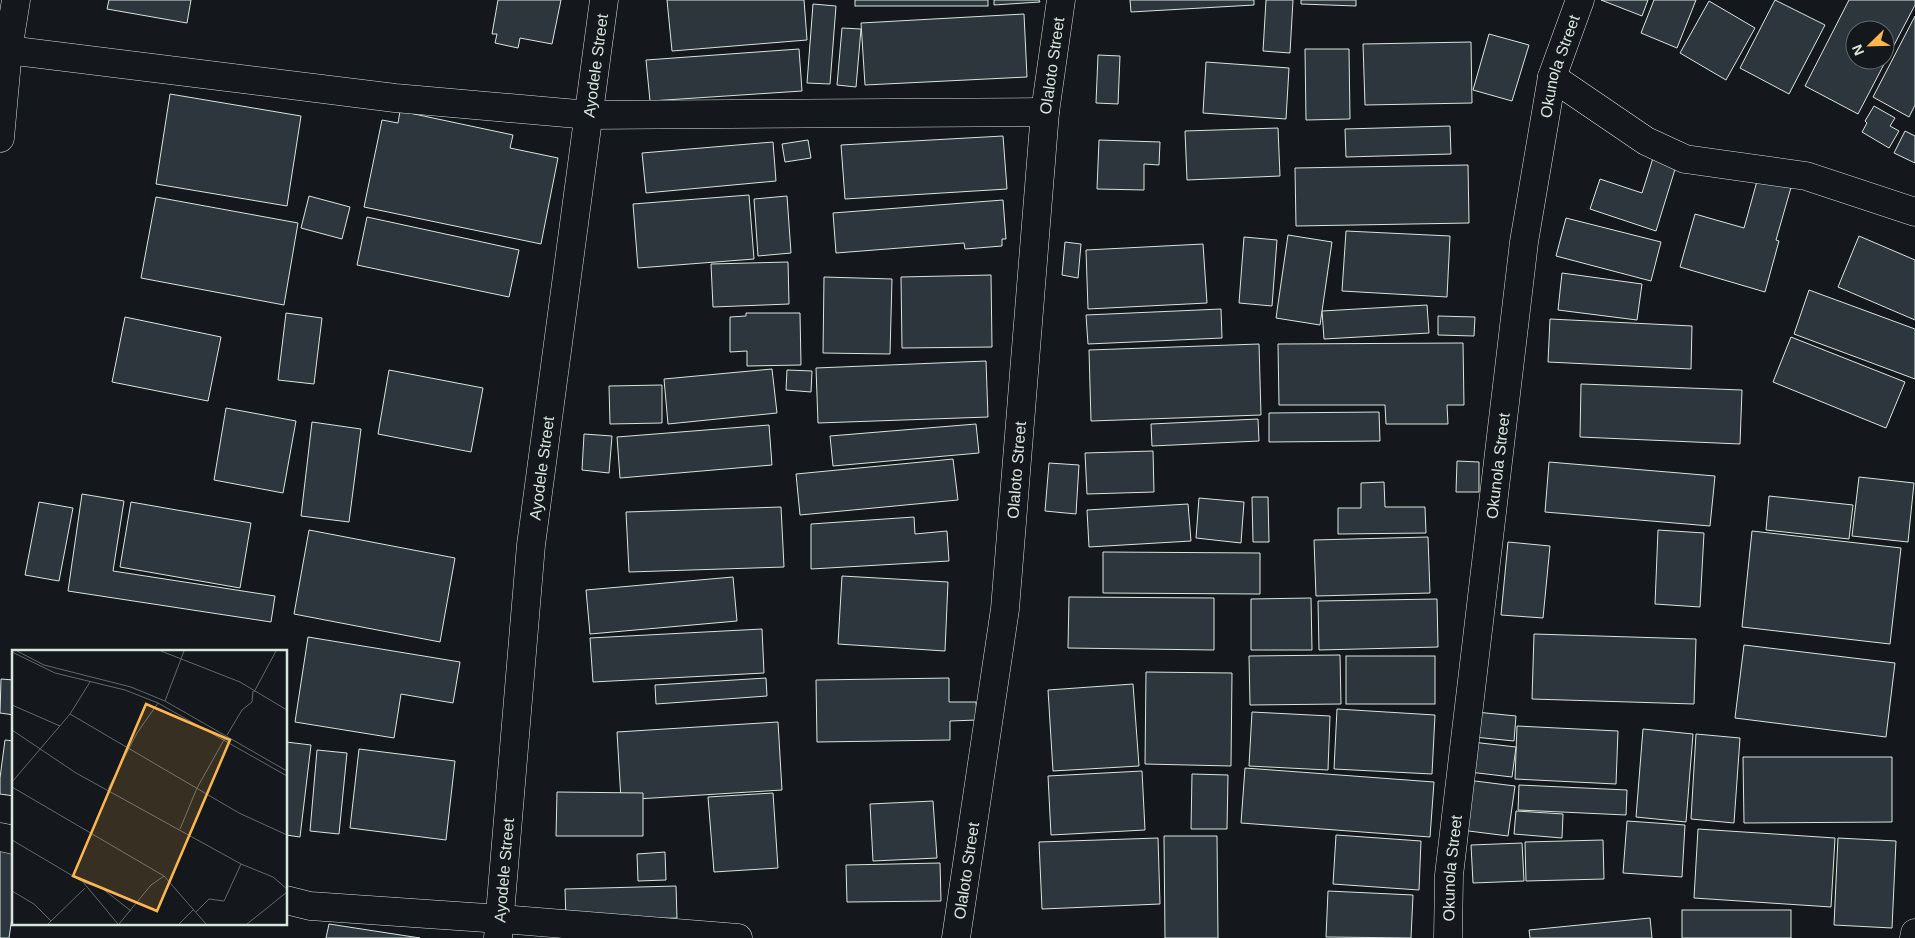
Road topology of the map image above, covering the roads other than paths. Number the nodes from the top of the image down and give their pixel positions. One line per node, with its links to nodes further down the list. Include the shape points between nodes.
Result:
1 (16, 0): 5 (street)
2 (604, 0): 8 (street, Ayodele Street)
3 (1061, 0): 7 (street, Olaloto Street)
4 (1580, 0): 6 (street, Okunola Street)
5 (8, 50): 8 (street, via 395,98); 9 (street)
6 (1552, 77): 10 (street, via 1646,141 1686,159 1806,176); 16 (street, Okunola Street, via 1524,242 1510,350 1449,876)
7 (1045, 112): 8 (street); 15 (street, Olaloto Street, via 1005,609)
8 (589, 115): 12 (street, Ayodele Street, via 531,545)
9 (0, 138)
10 (1915, 212)
11 (288, 900): 12 (street, via 310,906)
12 (499, 928): 14 (street)
13 (1915, 933): 17 (street)
14 (738, 938)
15 (956, 938)
16 (1448, 938)
17 (1914, 938)

